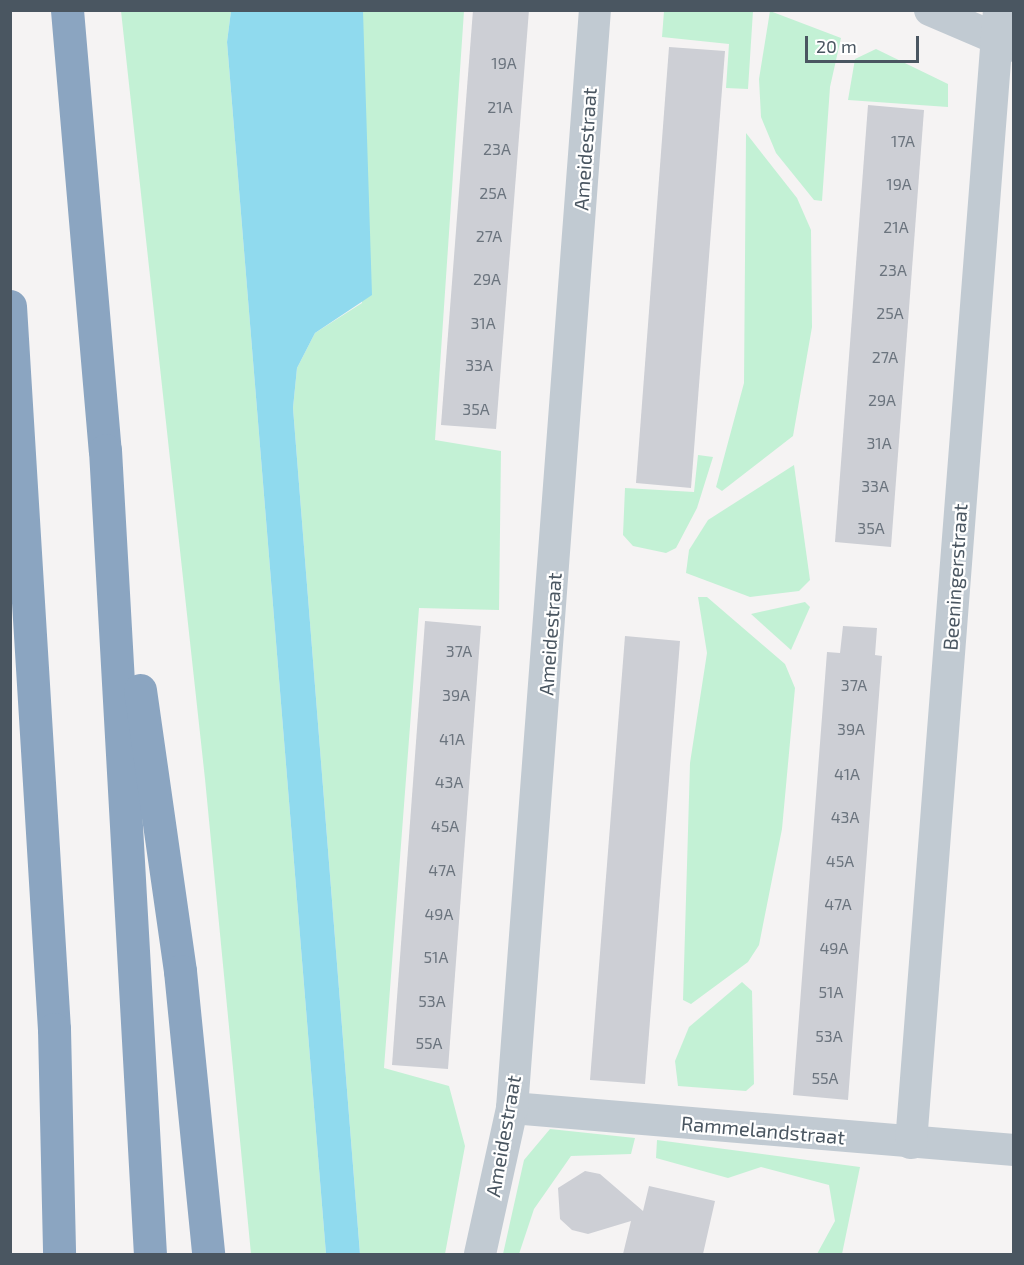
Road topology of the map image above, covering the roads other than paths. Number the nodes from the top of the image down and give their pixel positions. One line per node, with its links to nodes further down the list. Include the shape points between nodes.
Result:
1 (67, 10): 6 (highway)
2 (595, 10): 7 (street, Ameidestraat)
3 (930, 10): 4 (street)
4 (1003, 32): 8 (street, Beeningerstraat)
5 (10, 306): 10 (highway, via 54,1029)
6 (105, 450): 11 (highway); 12 (highway, via 180,972)
7 (512, 1108): 8 (street, Rammelandstraat); 13 (street, Ameidestraat)
8 (911, 1143): 9 (street, Rammelandstraat)
9 (1014, 1150)
10 (59, 1254)
11 (150, 1254)
12 (208, 1254)
13 (480, 1254)

